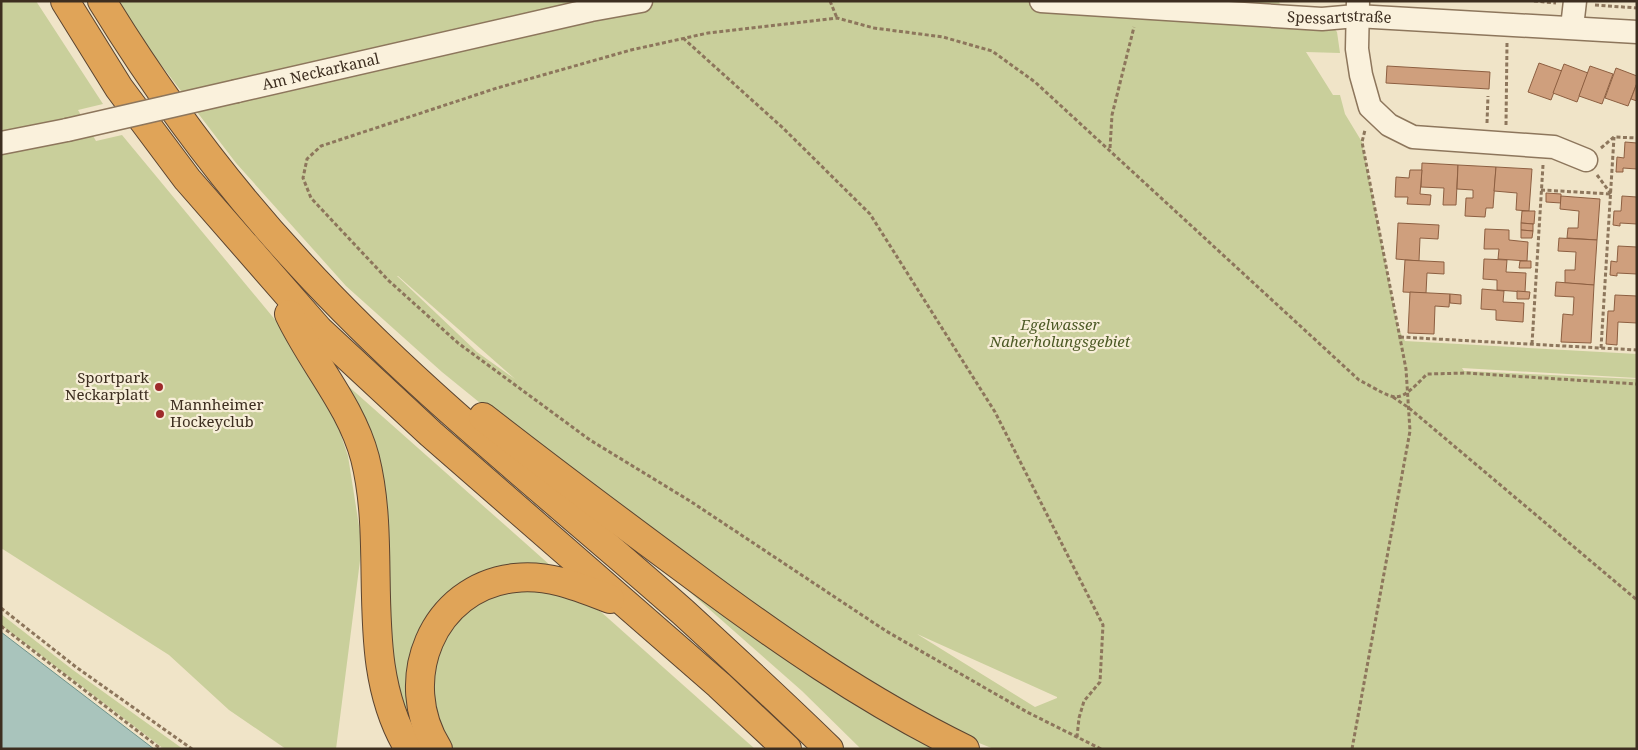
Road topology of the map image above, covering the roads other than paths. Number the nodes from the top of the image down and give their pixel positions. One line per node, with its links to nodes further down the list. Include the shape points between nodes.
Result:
1 (65, 1): 11 (highway, via 124,96 187,179)
2 (102, 1): 12 (highway, via 220,172 298,262)
3 (641, 1): 9 (street, Am Neckarkanal, bridge)
4 (1041, 1): 6 (street, Spessartstraße, via 1322,20)
5 (1575, 1): 7 (street)
6 (1357, 9): 7 (street, Spessartstraße); 10 (street, via 1361,75 1370,107 1389,125 1413,137 1544,145)
7 (1572, 27): 8 (street, Spessartstraße)
8 (1637, 32)
9 (1, 143)
10 (1586, 160)
11 (269, 274): 13 (highway, via 318,330 431,434); 14 (highway, via 297,332 351,420 364,457 374,502 377,639 383,682 391,713)
12 (428, 390): 17 (highway, via 681,611); 18 (highway, via 483,416 746,616 846,684)
13 (627, 605): 15 (highway, via 543,577 514,578 489,584 469,595 437,625 422,660 419,696 422,720); 16 (highway)
14 (409, 749)
15 (438, 749)
16 (787, 749)
17 (829, 749)
18 (965, 749)

